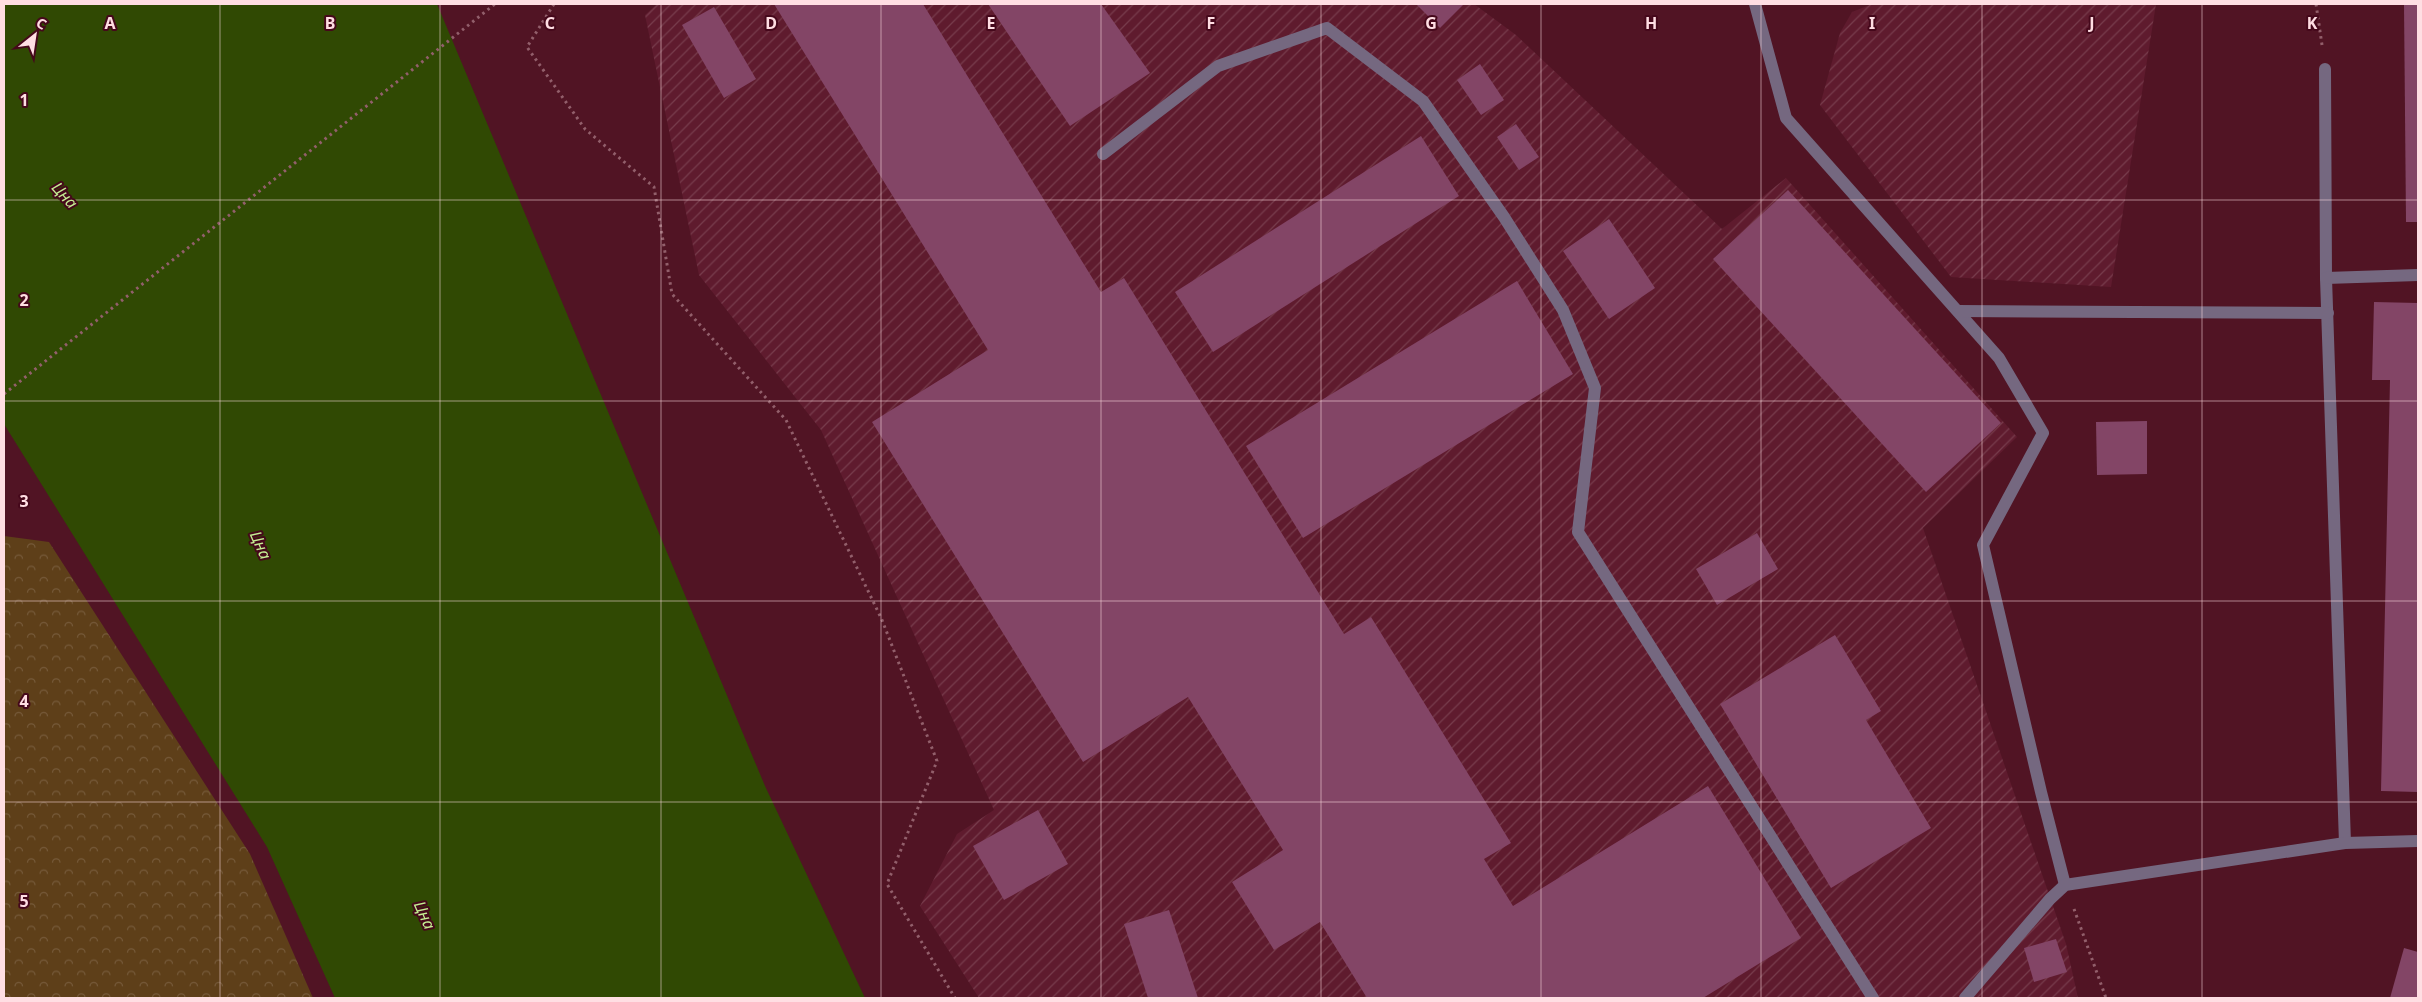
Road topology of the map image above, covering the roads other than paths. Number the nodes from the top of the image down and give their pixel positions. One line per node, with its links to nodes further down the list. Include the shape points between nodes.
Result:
1 (1755, 4): 6 (lane, via 1786,118)
2 (2325, 69): 5 (lane)
3 (1103, 154): 11 (lane, via 1218,66 1327,28 1423,101 1504,217 1563,310 1595,388 1578,532)
4 (2418, 275): 5 (lane)
5 (2326, 278): 7 (lane)
6 (1958, 311): 7 (lane); 10 (lane, via 2000,358 2043,433 1983,545)
7 (2328, 313): 9 (lane)
8 (2418, 841): 9 (lane)
9 (2345, 844): 10 (lane)
10 (2065, 885): 12 (lane)
11 (1873, 998)
12 (1965, 998)

